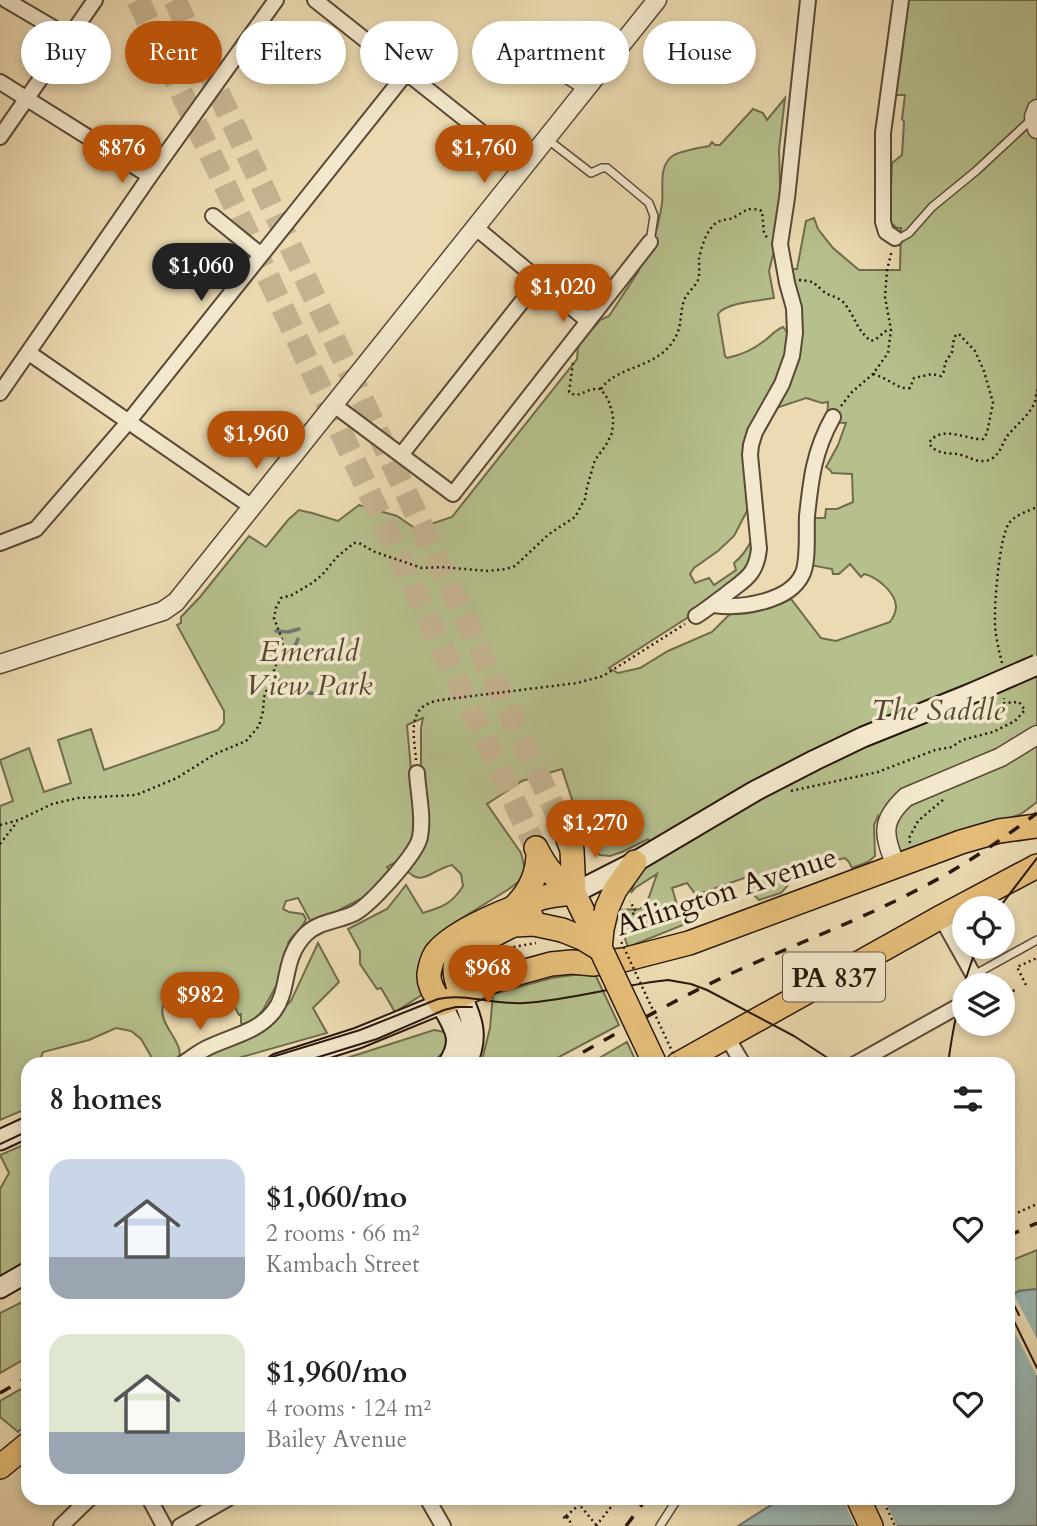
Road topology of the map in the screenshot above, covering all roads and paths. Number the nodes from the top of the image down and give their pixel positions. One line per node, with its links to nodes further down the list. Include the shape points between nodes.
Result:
1 (6, 0): 8 (street)
2 (95, 0): 9 (street)
3 (276, 0): 22 (street)
4 (315, 0): 10 (street)
5 (657, 0): 16 (street)
6 (808, 0): 45 (street, via 780,244 794,308 792,356 751,445 758,560 743,583)
7 (901, 0): 25 (street, via 883,133 883,222 886,232)
8 (42, 21)
9 (80, 21)
10 (360, 35)
11 (0, 82): 17 (street)
12 (37, 84): 17 (street)
13 (397, 84): 28 (street)
14 (422, 84): 21 (street)
15 (573, 84): 16 (lane)
16 (584, 91): 20 (street)
17 (27, 99): 19 (street); 22 (street)
18 (1036, 118): 25 (lane, via 932,207 909,233)
19 (0, 137)
20 (546, 138): 21 (street); 27 (lane, via 591,173 607,168 649,203 654,216)
21 (524, 166): 24 (street)
22 (150, 176): 34 (street)
23 (212, 216): 28 (street)
24 (475, 227): 29 (street); 39 (street)
25 (895, 238): 32 (path, via 885,297)
26 (767, 239): 36 (path, via 762,211 753,208 718,221 704,240 699,279 685,299 676,337 648,363 608,380)
27 (650, 242): 31 (street)
28 (261, 255): 41 (street)
29 (539, 280): 31 (street); 42 (street)
30 (811, 281): 32 (path, via 843,302 858,329 871,341)
31 (588, 321): 33 (street)
32 (891, 330): 35 (path, via 888,354)
33 (566, 349): 36 (path, via 573,357 568,393 578,396 588,389); 42 (street, via 453,494)
34 (29, 353): 38 (street); 41 (street)
35 (873, 374): 37 (path, via 906,389 914,378 941,376 959,334 975,351 993,403 987,433 979,440 940,434 929,443 934,450 986,461 997,456 1023,420); 40 (path)
36 (601, 389): 52 (path, via 613,415 612,433 595,460 585,499 575,517 515,566 488,571 422,568 354,543 323,575 281,598 274,618 283,642 258,726 246,741 136,795 78,798)
37 (1037, 390)
38 (0, 393)
39 (334, 405): 42 (street); 43 (street)
40 (833, 417): 45 (street, via 814,465 802,576 770,600)
41 (129, 421): 43 (street); 44 (street, via 36,530)
42 (401, 455)
43 (252, 507): 47 (street, via 176,602 163,611)
44 (0, 543)
45 (714, 605): 46 (street)
46 (696, 616): 50 (path, via 603,676 440,699 424,706 414,727)
47 (0, 664)
48 (1037, 665): 58 (main road, bridge, via 815,760)
49 (1037, 735): 51 (street)
50 (417, 773): 74 (street, via 421,825 412,854 368,904 308,931 295,947 274,1011 259,1027)
51 (956, 777): 57 (path, via 949,794 918,821 909,838); 59 (street, via 906,797 896,806 885,828)
52 (19, 820): 53 (path); 56 (path)
53 (0, 825)
54 (1037, 826): 57 (main road, Arlington Avenue, via 999,831)
55 (566, 834): 61 (main road, via 572,850)
56 (0, 844)
57 (921, 857): 59 (main road, Arlington Avenue)
58 (635, 862): 61 (main road); 64 (main road, via 615,890)
59 (896, 866): 71 (main road, Arlington Avenue, via 689,943 623,960 551,964 500,978)
60 (1037, 866): 63 (main road, PA 837)
61 (574, 893): 62 (main road, via 545,897); 62 (main road, via 555,878 537,851 531,886); 66 (main road, bridge)
62 (513, 916): 66 (main road, bridge, via 562,930); 71 (main road, via 459,957 454,972)
63 (941, 917): 68 (street); 73 (main road, PA 837)
64 (611, 918): 66 (main road, bridge, via 602,929); 79 (path, bridge)
65 (1037, 940): 69 (lane)
66 (600, 949): 78 (main road, bridge)
67 (1037, 958): 70 (path, via 1017,967)
68 (972, 973)
69 (987, 973)
70 (1026, 985)
71 (455, 1007): 75 (main road, Arlington Avenue); 76 (main road, via 457,1039); 77 (main road, via 472,1021 474,1038)
72 (952, 1010): 82 (street)
73 (727, 1037): 80 (main road, PA 837); 81 (street)
74 (193, 1057)
75 (299, 1057)
76 (452, 1057)
77 (469, 1057)
78 (651, 1057)
79 (675, 1057)
80 (691, 1057)
81 (739, 1057)
82 (868, 1057)
83 (21, 1130): 84 (main road)
84 (0, 1140)
85 (1037, 1204): 86 (path)
86 (1015, 1214)
87 (21, 1276): 88 (main road)
88 (0, 1288)
89 (21, 1450): 90 (main road)
90 (0, 1467)
91 (83, 1505): 100 (street)
92 (153, 1505): 101 (street)
93 (217, 1505): 102 (street)
94 (431, 1505): 103 (street)
95 (579, 1505): 104 (path, bridge, via 567,1516); 105 (path, bridge)
96 (612, 1505): 105 (path)
97 (674, 1505): 106 (lane)
98 (861, 1505): 107 (main road)
99 (885, 1505): 108 (path)
100 (61, 1526)
101 (164, 1526)
102 (180, 1526)
103 (443, 1526)
104 (572, 1526)
105 (596, 1526)
106 (660, 1526)
107 (871, 1526)
108 (895, 1526)

